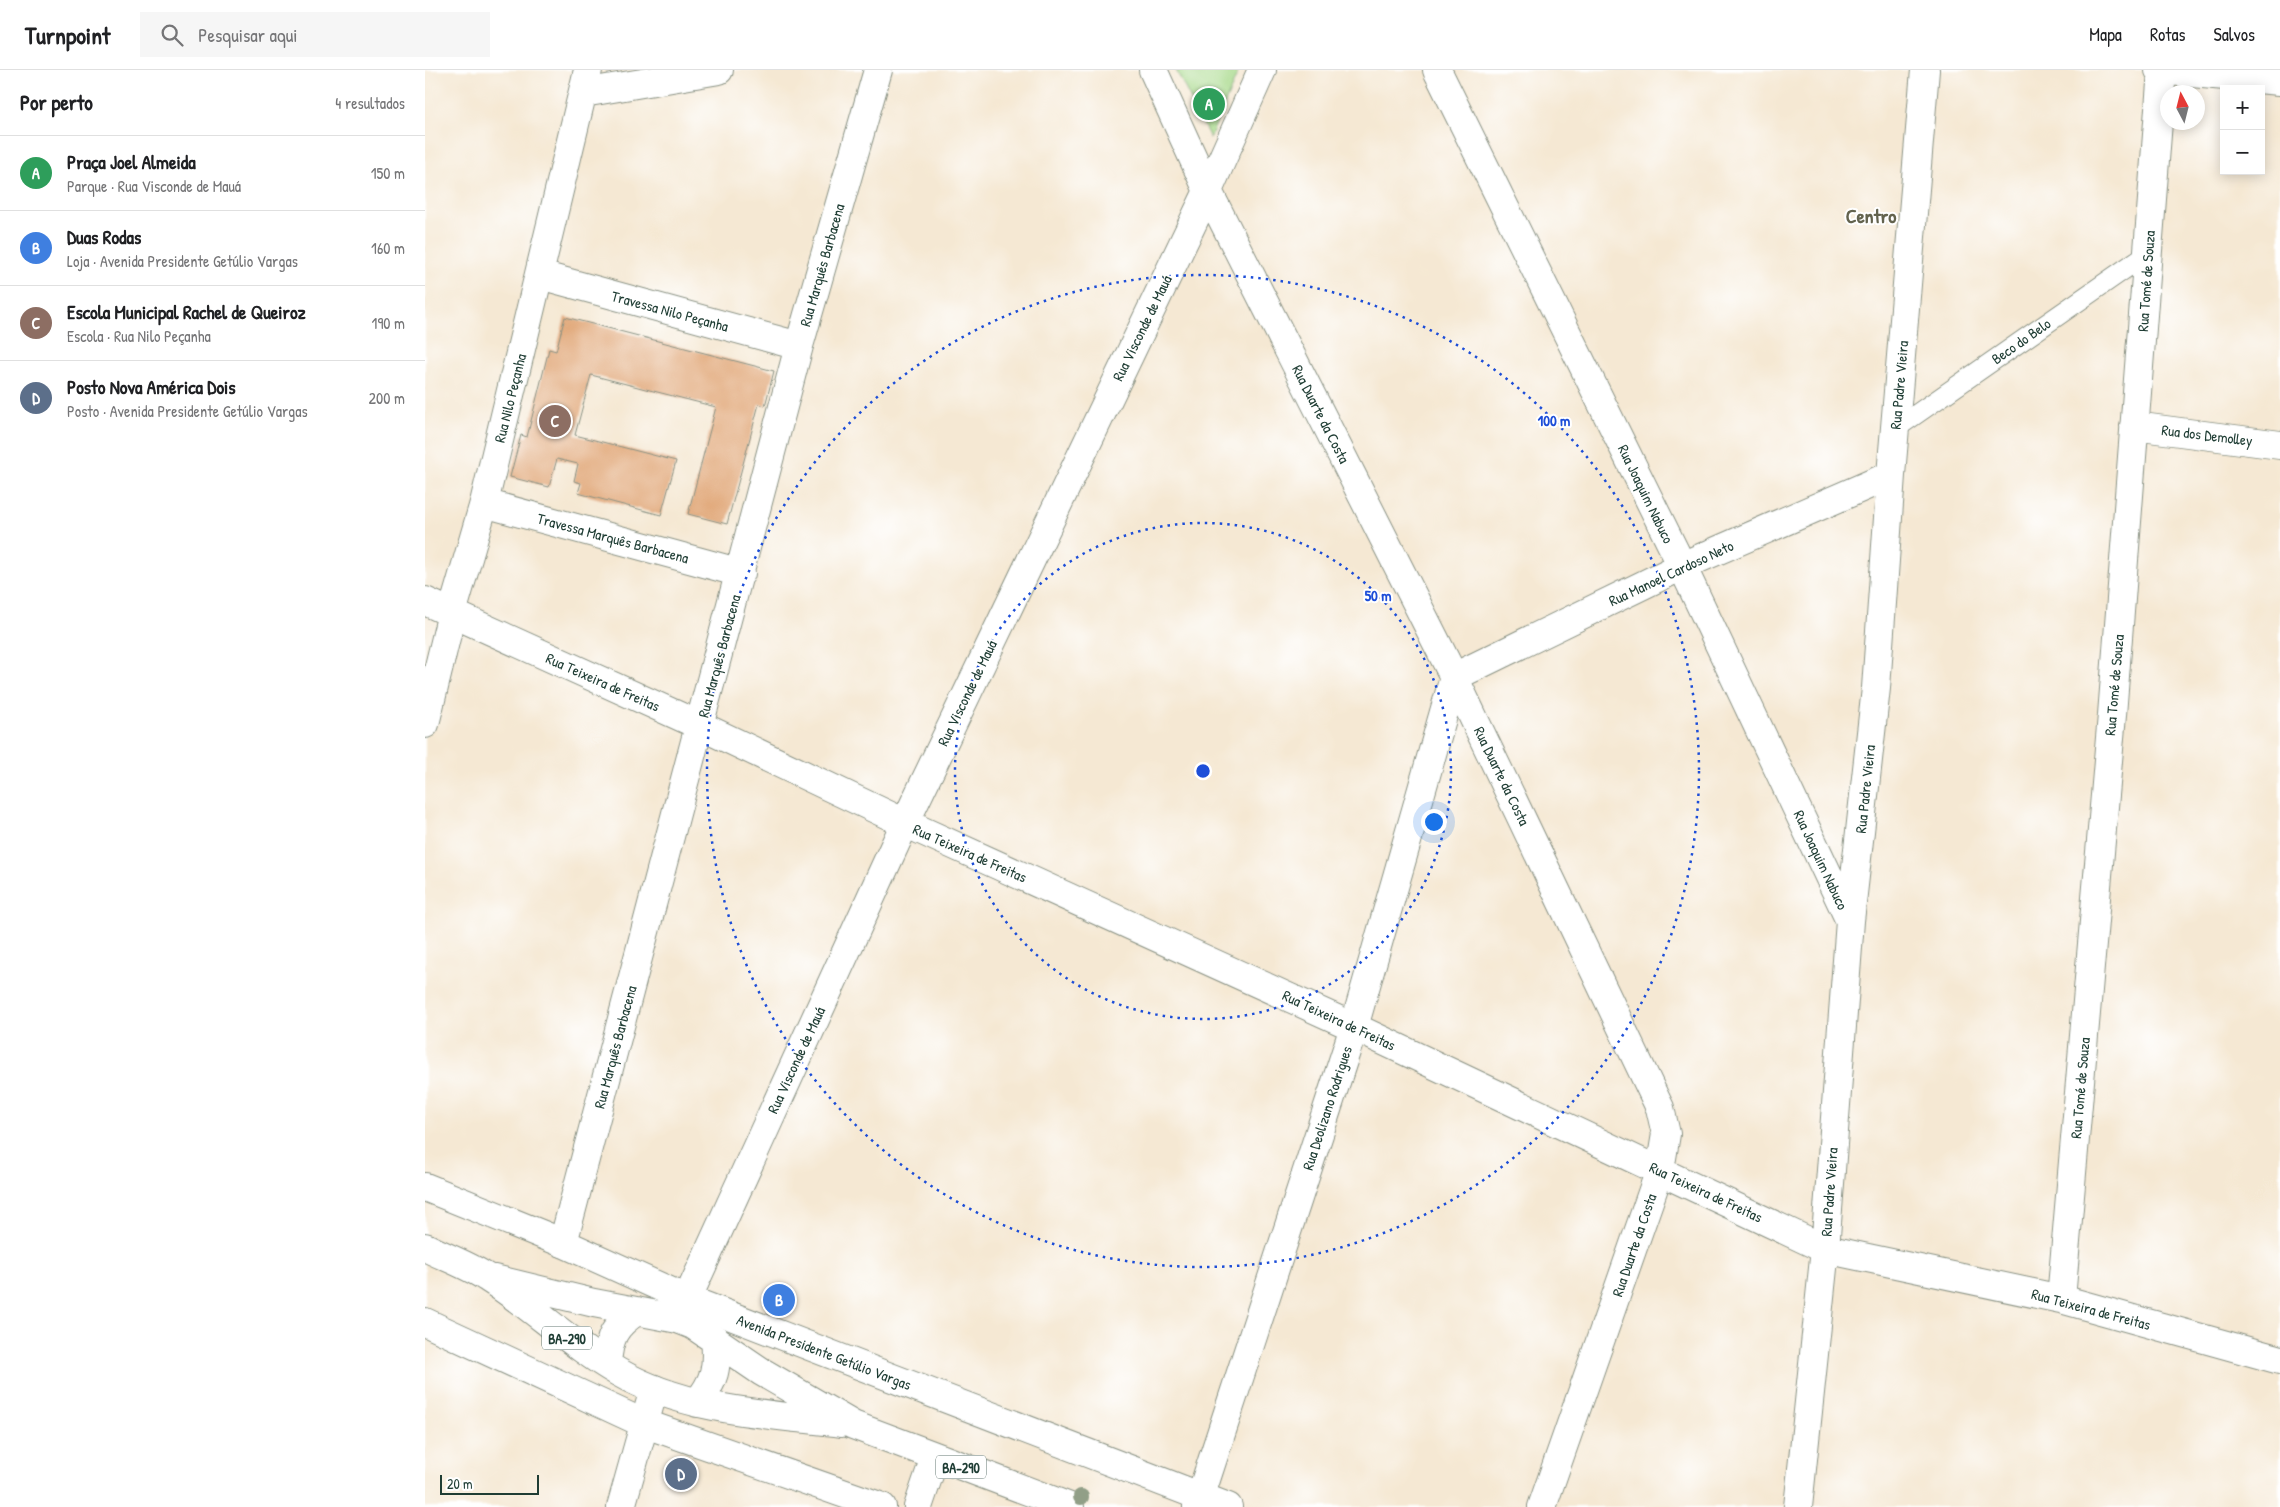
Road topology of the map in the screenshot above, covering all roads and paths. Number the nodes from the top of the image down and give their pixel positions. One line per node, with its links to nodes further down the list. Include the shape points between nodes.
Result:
1 (719, 70): 8 (street)
2 (878, 70): 13 (street, Rua Marquês Barbacena)
3 (1153, 70): 10 (street, Rua Duarte da Costa)
4 (1263, 70): 10 (street, Rua Visconde de Mauá)
5 (1437, 70): 19 (street, Rua Joaquim Nabuco)
6 (1925, 70): 15 (street, Rua Padre Vieira)
7 (2161, 70): 9 (street); 11 (street, Rua Tomé de Souza)
8 (585, 81): 12 (street, Rua Nilo Peçanha)
9 (2280, 81)
10 (1208, 191): 23 (street, Rua Duarte da Costa); 26 (street, Rua Visconde de Mauá)
11 (2148, 253): 14 (street, Rua Tomé de Souza); 15 (lane, Beco do Belo)
12 (540, 275): 13 (street, Travessa Nilo Peçanha); 18 (street, Rua Nilo Peçanha)
13 (799, 346): 20 (street, Rua Marquês Barbacena)
14 (2134, 426): 16 (street, Rua dos Demolley); 35 (street, Rua Tomé de Souza)
15 (1895, 428): 17 (street, Rua Padre Vieira)
16 (2280, 445)
17 (1891, 476): 19 (street, Rua Manoel Cardoso Neto); 27 (street, Rua Padre Vieira, via 1877,688)
18 (485, 503): 20 (street, Travessa Marquês Barbacena); 22 (street, Rua Nilo Peçanha)
19 (1682, 566): 23 (street, Rua Manoel Cardoso Neto); 27 (street, Rua Joaquim Nabuco)
20 (741, 573): 25 (street, Rua Marquês Barbacena)
21 (425, 601): 22 (street, Rua Teixeira de Freitas)
22 (453, 613): 24 (street, Rua Nilo Peçanha); 25 (street, Rua Teixeira de Freitas)
23 (1454, 677): 28 (street, Rua Deolizano Rodrigues); 29 (street, Rua Duarte da Costa, via 1656,1096 1666,1134)
24 (425, 724)
25 (701, 726): 26 (street, Rua Teixeira de Freitas); 31 (street, Rua Marquês Barbacena)
26 (905, 823): 28 (street, Rua Teixeira de Freitas); 36 (street, Rua Visconde de Mauá)
27 (1851, 921): 33 (street, Rua Padre Vieira)
28 (1354, 1027): 29 (street, Rua Teixeira de Freitas); 47 (street, Rua Deolizano Rodrigues)
29 (1660, 1170): 33 (street, Rua Teixeira de Freitas); 53 (street, Rua Duarte da Costa)
30 (425, 1187): 31 (street, Avenida Presidente Getúlio Vargas)
31 (563, 1243): 36 (street, Avenida Presidente Getúlio Vargas)
32 (425, 1247): 34 (street, Avenida Presidente Getúlio Vargas / BA-290)
33 (1825, 1249): 35 (street, Rua Teixeira de Freitas); 54 (street, Rua Padre Vieira)
34 (486, 1276): 37 (street, Avenida Presidente Getúlio Vargas / BA-290); 41 (street, Avenida Presidente Getúlio Vargas / BA-290, via 561,1334)
35 (2061, 1299): 40 (street, Rua Teixeira de Freitas)
36 (682, 1309): 37 (street, Avenida Presidente Getúlio Vargas / BA-290); 39 (street, Avenida Presidente Getúlio Vargas / BA-290); 47 (street, Avenida Presidente Getúlio Vargas)
37 (637, 1311): 41 (street, via 615,1328)
38 (425, 1322): 44 (street)
39 (715, 1339): 43 (street, via 715,1373 710,1387); 45 (street, Avenida Presidente Getúlio Vargas / BA-290, via 762,1372)
40 (2280, 1360)
41 (607, 1364): 42 (street, Avenida Presidente Getúlio Vargas / BA-290)
42 (654, 1389): 43 (street, Avenida Presidente Getúlio Vargas / BA-290); 44 (street)
43 (697, 1403): 45 (street, Avenida Presidente Getúlio Vargas / BA-290)
44 (643, 1422): 48 (street); 49 (street)
45 (853, 1425): 46 (street, Avenida Presidente Getúlio Vargas / BA-290)
46 (935, 1458): 50 (street); 51 (street, Avenida Presidente Getúlio Vargas / BA-290)
47 (1198, 1502): 52 (street, Avenida Presidente Getúlio Vargas)
48 (621, 1507)
49 (882, 1507)
50 (918, 1507)
51 (1070, 1507)
52 (1228, 1507)
53 (1542, 1507)
54 (1798, 1507)

